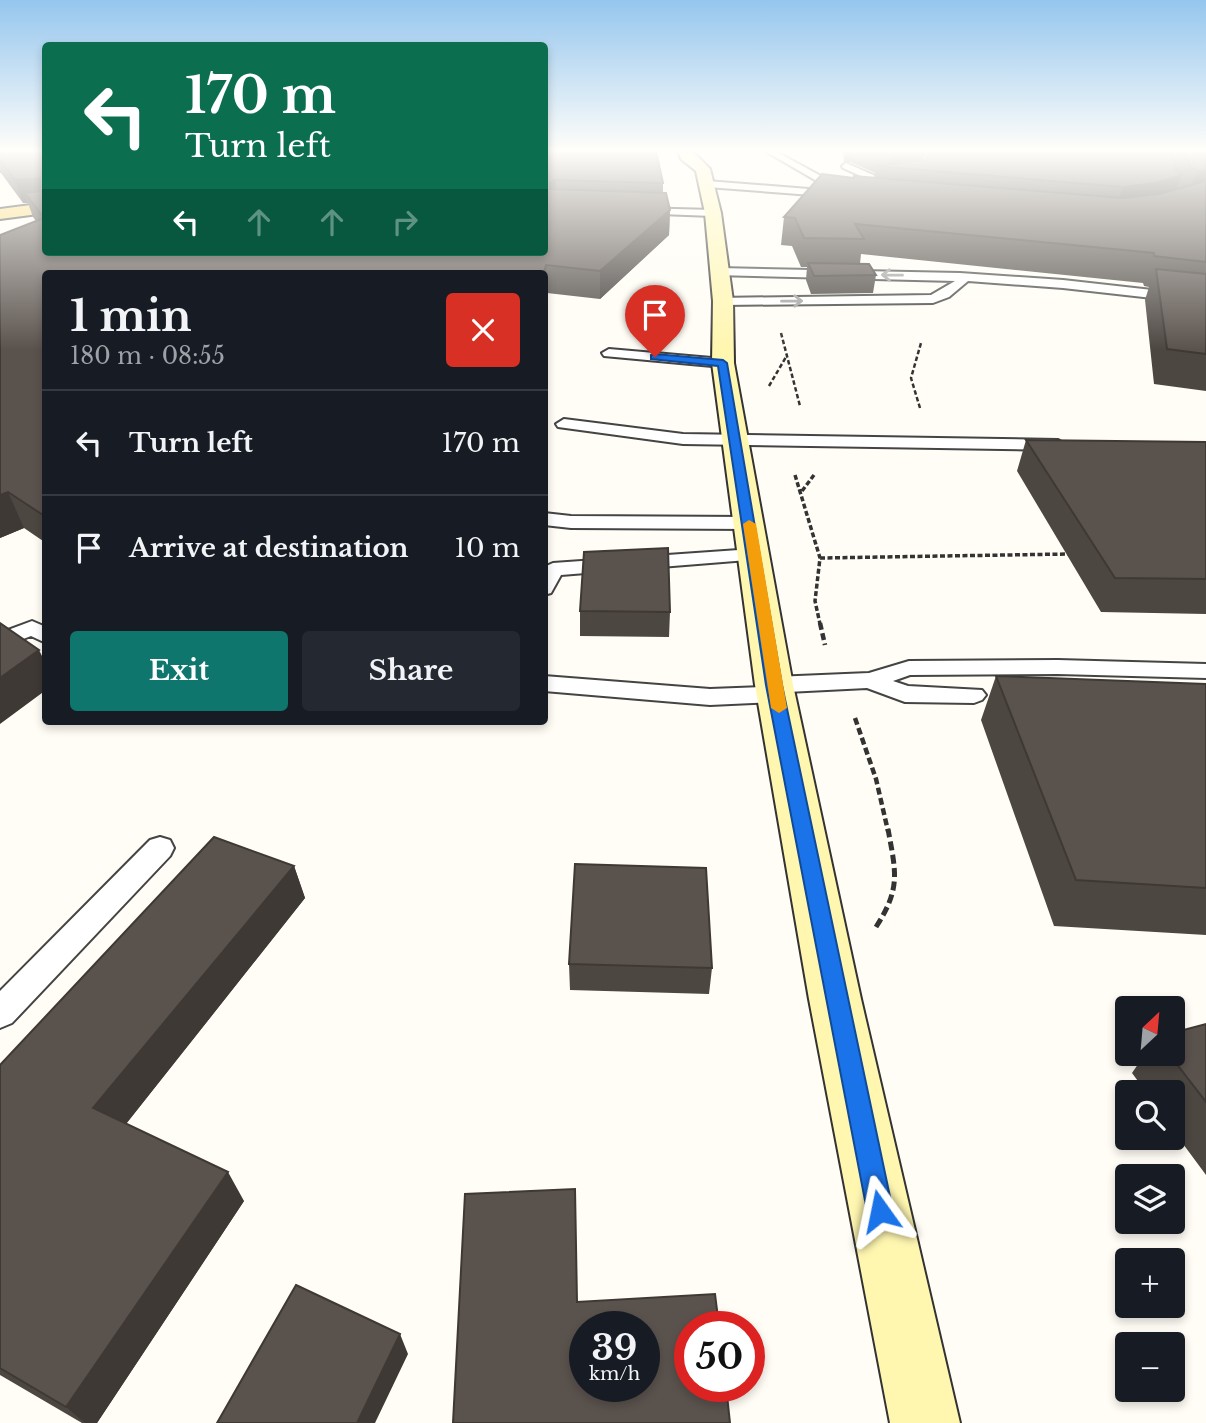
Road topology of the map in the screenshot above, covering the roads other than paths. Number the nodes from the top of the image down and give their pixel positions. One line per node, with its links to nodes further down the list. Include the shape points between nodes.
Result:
1 (713, 217): 2 (main road)
2 (719, 272): 3 (lane, one-way to 2); 5 (main road)
3 (960, 277): 4 (lane, via 1064,279); 5 (lane, one-way to 3, via 933,299 959,286)
4 (1206, 300)
5 (723, 301): 7 (main road)
6 (609, 353): 7 (lane)
7 (723, 363): 9 (main road)
8 (564, 424): 9 (lane, via 684,439)
9 (735, 439): 10 (lane); 12 (main road)
10 (1082, 446)
11 (548, 519): 12 (lane)
12 (749, 523): 13 (main road)
13 (753, 555): 14 (lane, via 553,569); 20 (main road)
14 (548, 580)
15 (42, 634): 16 (lane, via 32,628)
16 (0, 641)
17 (1206, 671): 18 (lane, via 909,668)
18 (870, 680): 20 (lane); 21 (lane, via 905,694)
19 (548, 683): 20 (lane, via 710,698)
20 (775, 690): 24 (main road)
21 (974, 695)
22 (160, 848): 23 (lane)
23 (0, 1013)
24 (925, 1423)

